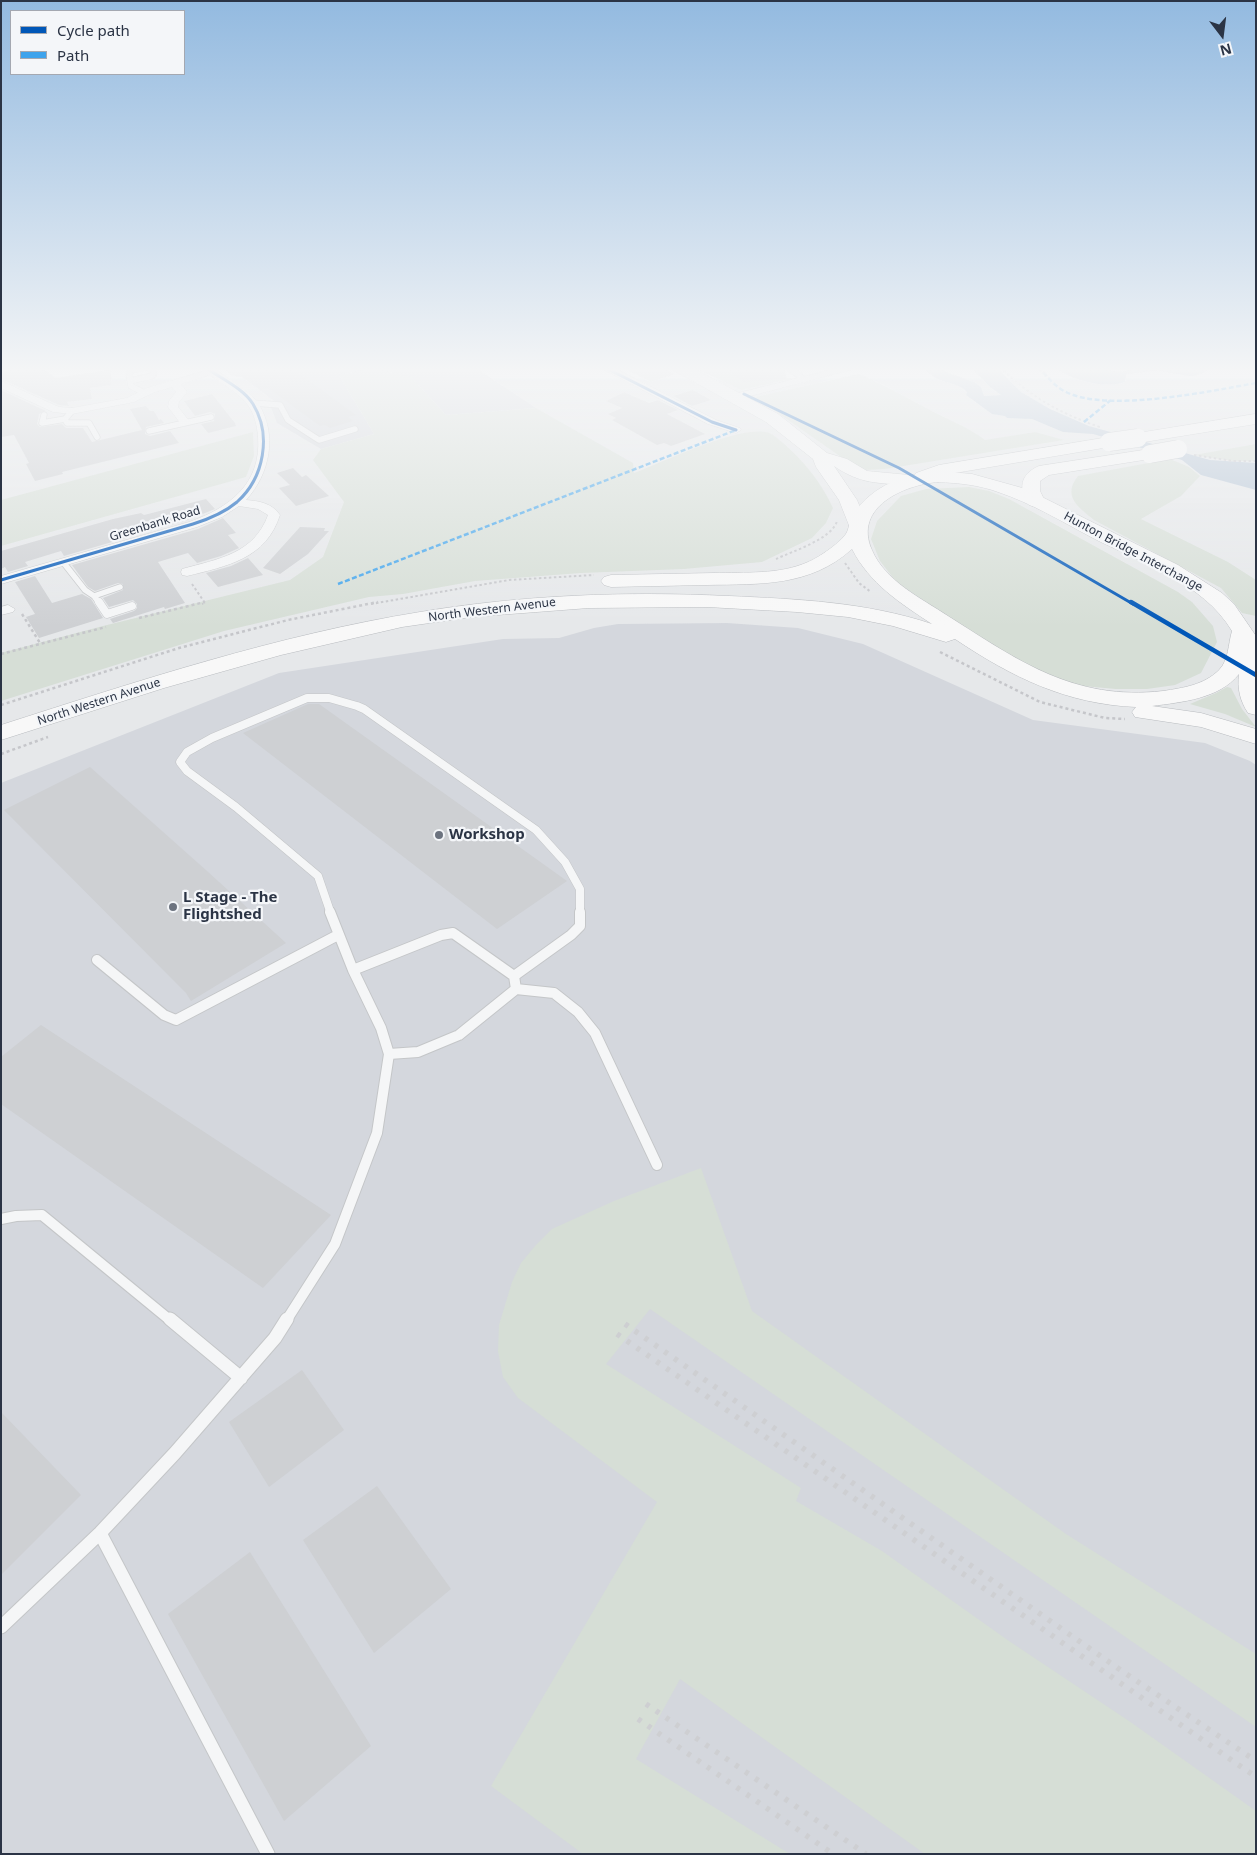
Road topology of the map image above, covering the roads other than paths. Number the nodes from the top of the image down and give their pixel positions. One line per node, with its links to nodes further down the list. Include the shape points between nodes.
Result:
1 (263, 454): 8 (street, Greenbank Road, via 256,478)
2 (817, 454): 5 (main road)
3 (1039, 454): 6 (main road, bridge, via 939,470)
4 (1152, 454): 7 (main road, bridge, via 1043,471 1030,480)
5 (821, 457): 6 (main road, Hunton Bridge Interchange, via 863,476); 9 (main road, via 848,500)
6 (915, 479): 7 (main road, Hunton Bridge Interchange, via 974,480 1000,485); 9 (main road, via 880,496 868,507)
7 (1036, 501): 17 (main road, Hunton Bridge Interchange, via 1192,581 1226,607)
8 (238, 502): 10 (street, Greenbank Road, via 199,522); 11 (street, via 264,507 272,512 274,515 265,538 235,557)
9 (857, 529): 19 (main road, via 869,564 880,577); 21 (main road, North Western Avenue, via 844,547 826,562 790,575 586,582 438,598 271,634)
10 (64, 562): 12 (street, Greenbank Road); 14 (lane, via 84,590)
11 (187, 572)
12 (1, 580)
13 (120, 588): 14 (lane)
14 (94, 596): 16 (lane, via 107,614)
15 (729, 602): 18 (main road, North Western Avenue, via 628,600 517,605 430,617); 19 (main road, North Western Avenue, via 877,615 932,630); 22 (main road, via 902,628 944,643 1015,682 1066,702)
16 (132, 606)
17 (1242, 632): 20 (main road, via 1233,666 1213,685 1168,698); 22 (main road, Hunton Bridge Interchange, via 1251,651 1248,682)
18 (310, 642): 23 (main road, North Western Avenue, via 226,662); 24 (main road)
19 (992, 654): 20 (main road, via 1047,684)
20 (1124, 700): 22 (main road, via 1165,705)
21 (1, 718)
22 (1253, 727)
23 (1, 733)
24 (1, 745)
25 (338, 935): 26 (lane, via 176,1020 164,1015); 27 (lane); 28 (lane, via 318,876 187,772 180,762 187,752 212,738 295,701 321,696 364,709 536,830 565,862 580,889 580,926)
26 (97, 960)
27 (352, 970): 28 (lane, via 441,934 453,933); 30 (lane, via 381,1028)
28 (514, 976): 29 (lane)
29 (516, 989): 30 (lane, via 459,1035 418,1052); 31 (lane, via 554,993 578,1012 595,1033)
30 (389, 1054): 33 (lane, via 377,1132 335,1244 276,1338)
31 (656, 1165)
32 (1, 1219): 33 (lane, via 42,1215)
33 (241, 1378): 34 (lane)
34 (100, 1533): 35 (lane); 36 (lane)
35 (1, 1627)
36 (268, 1854)

